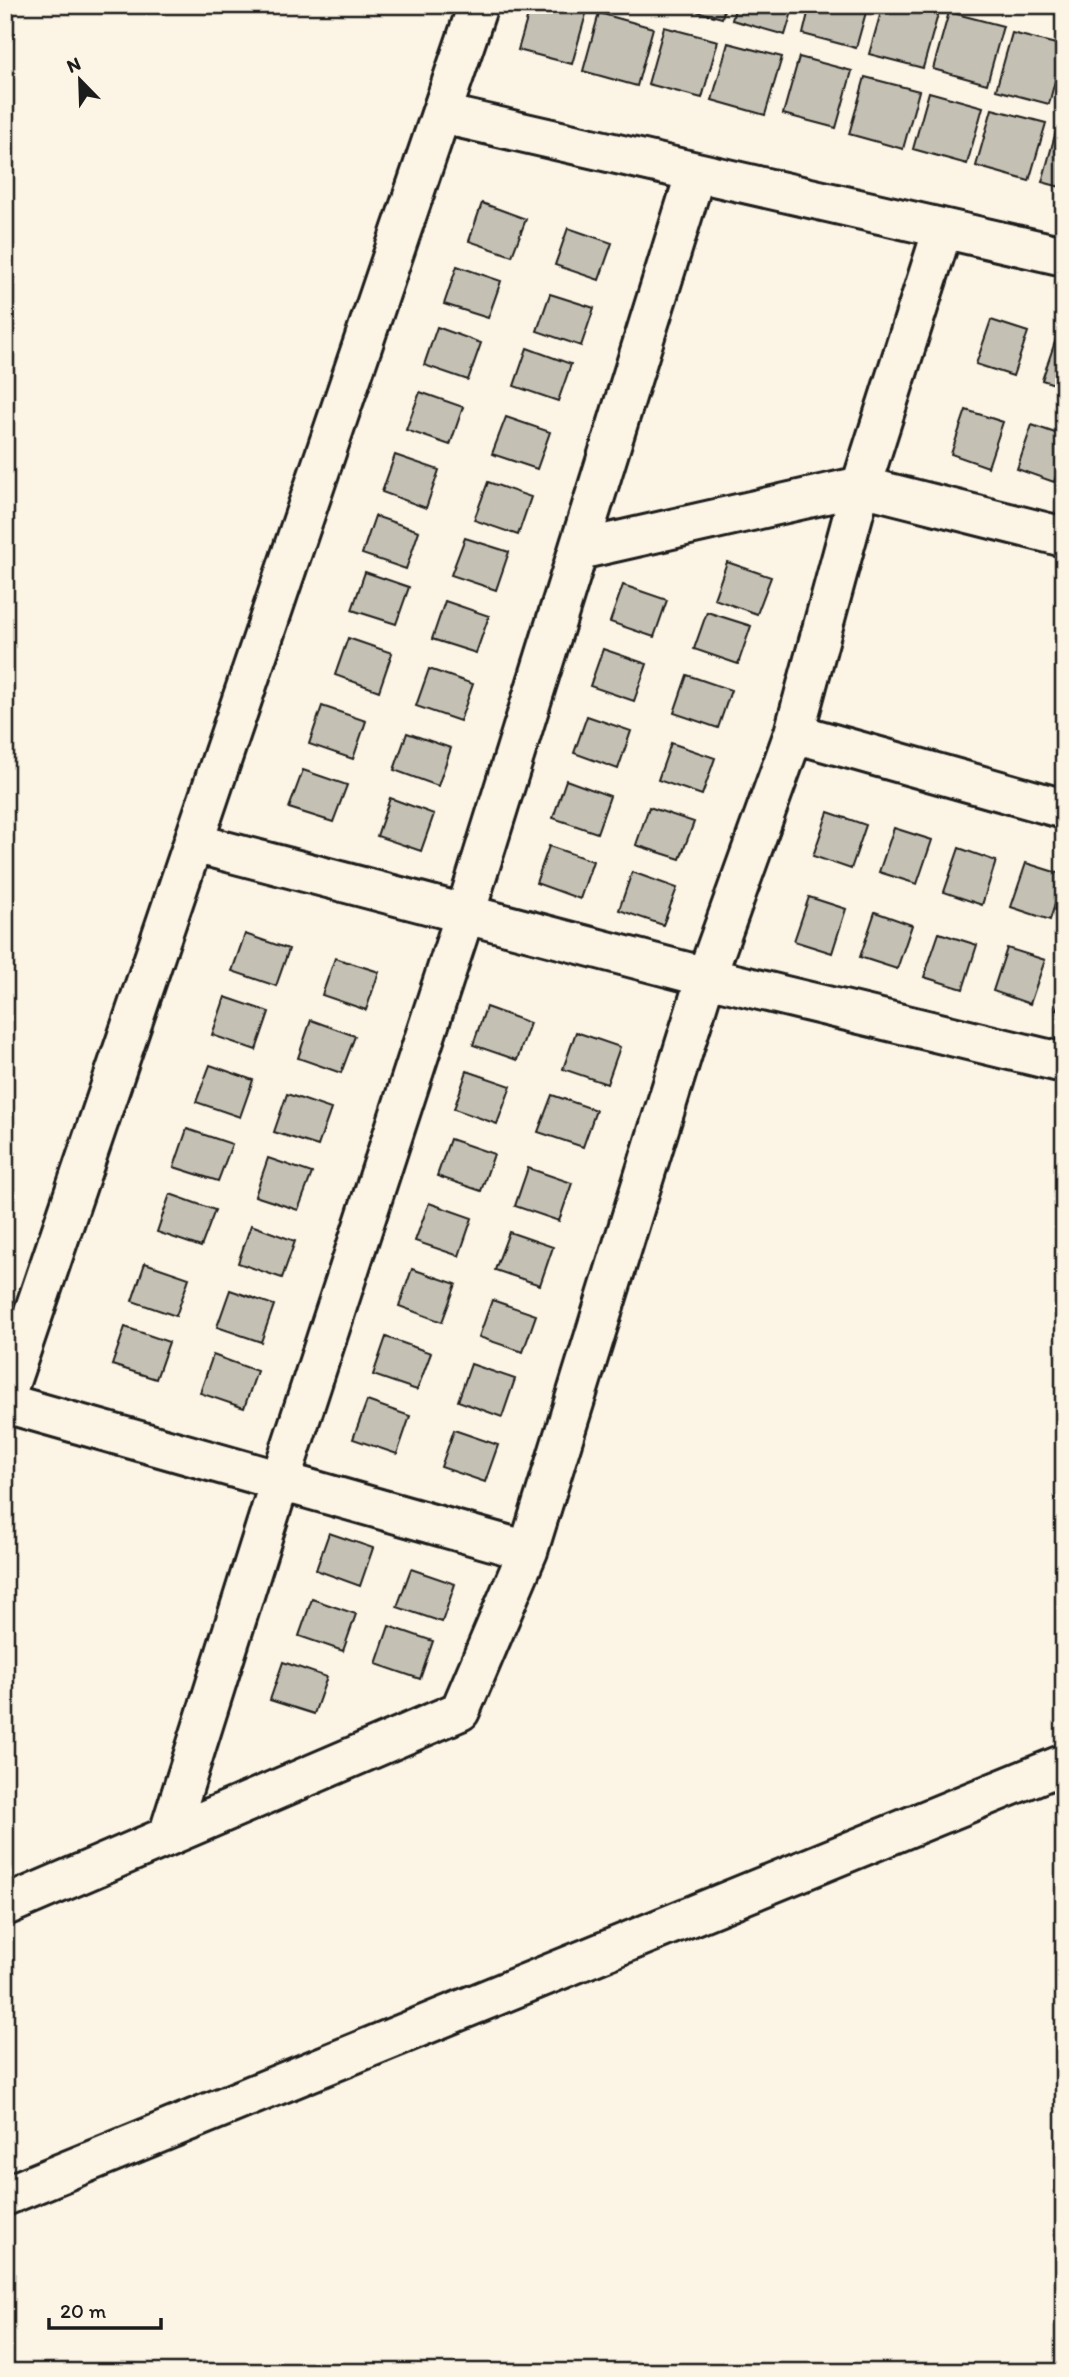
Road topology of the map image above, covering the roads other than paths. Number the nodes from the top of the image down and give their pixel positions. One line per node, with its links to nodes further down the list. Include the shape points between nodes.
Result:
1 (478, 5): 2 (street)
2 (442, 114): 3 (street); 11 (street)
3 (696, 173): 4 (street); 8 (street)
4 (943, 229): 5 (street); 6 (street)
5 (1064, 256)
6 (861, 486): 7 (street); 8 (street); 9 (street)
7 (1064, 537)
8 (579, 550): 12 (street)
9 (794, 733): 10 (street); 13 (street)
10 (1064, 809)
11 (194, 843): 12 (street); 15 (street)
12 (465, 914): 13 (street); 17 (street)
13 (706, 977): 14 (street); 18 (street)
14 (1064, 1063)
15 (5, 1397)
16 (5, 1403): 17 (street)
17 (280, 1481): 18 (street); 20 (street)
18 (528, 1551): 20 (street, via 460,1711)
19 (1064, 1764): 22 (street)
20 (167, 1836): 21 (street)
21 (5, 1906)
22 (5, 2196)

